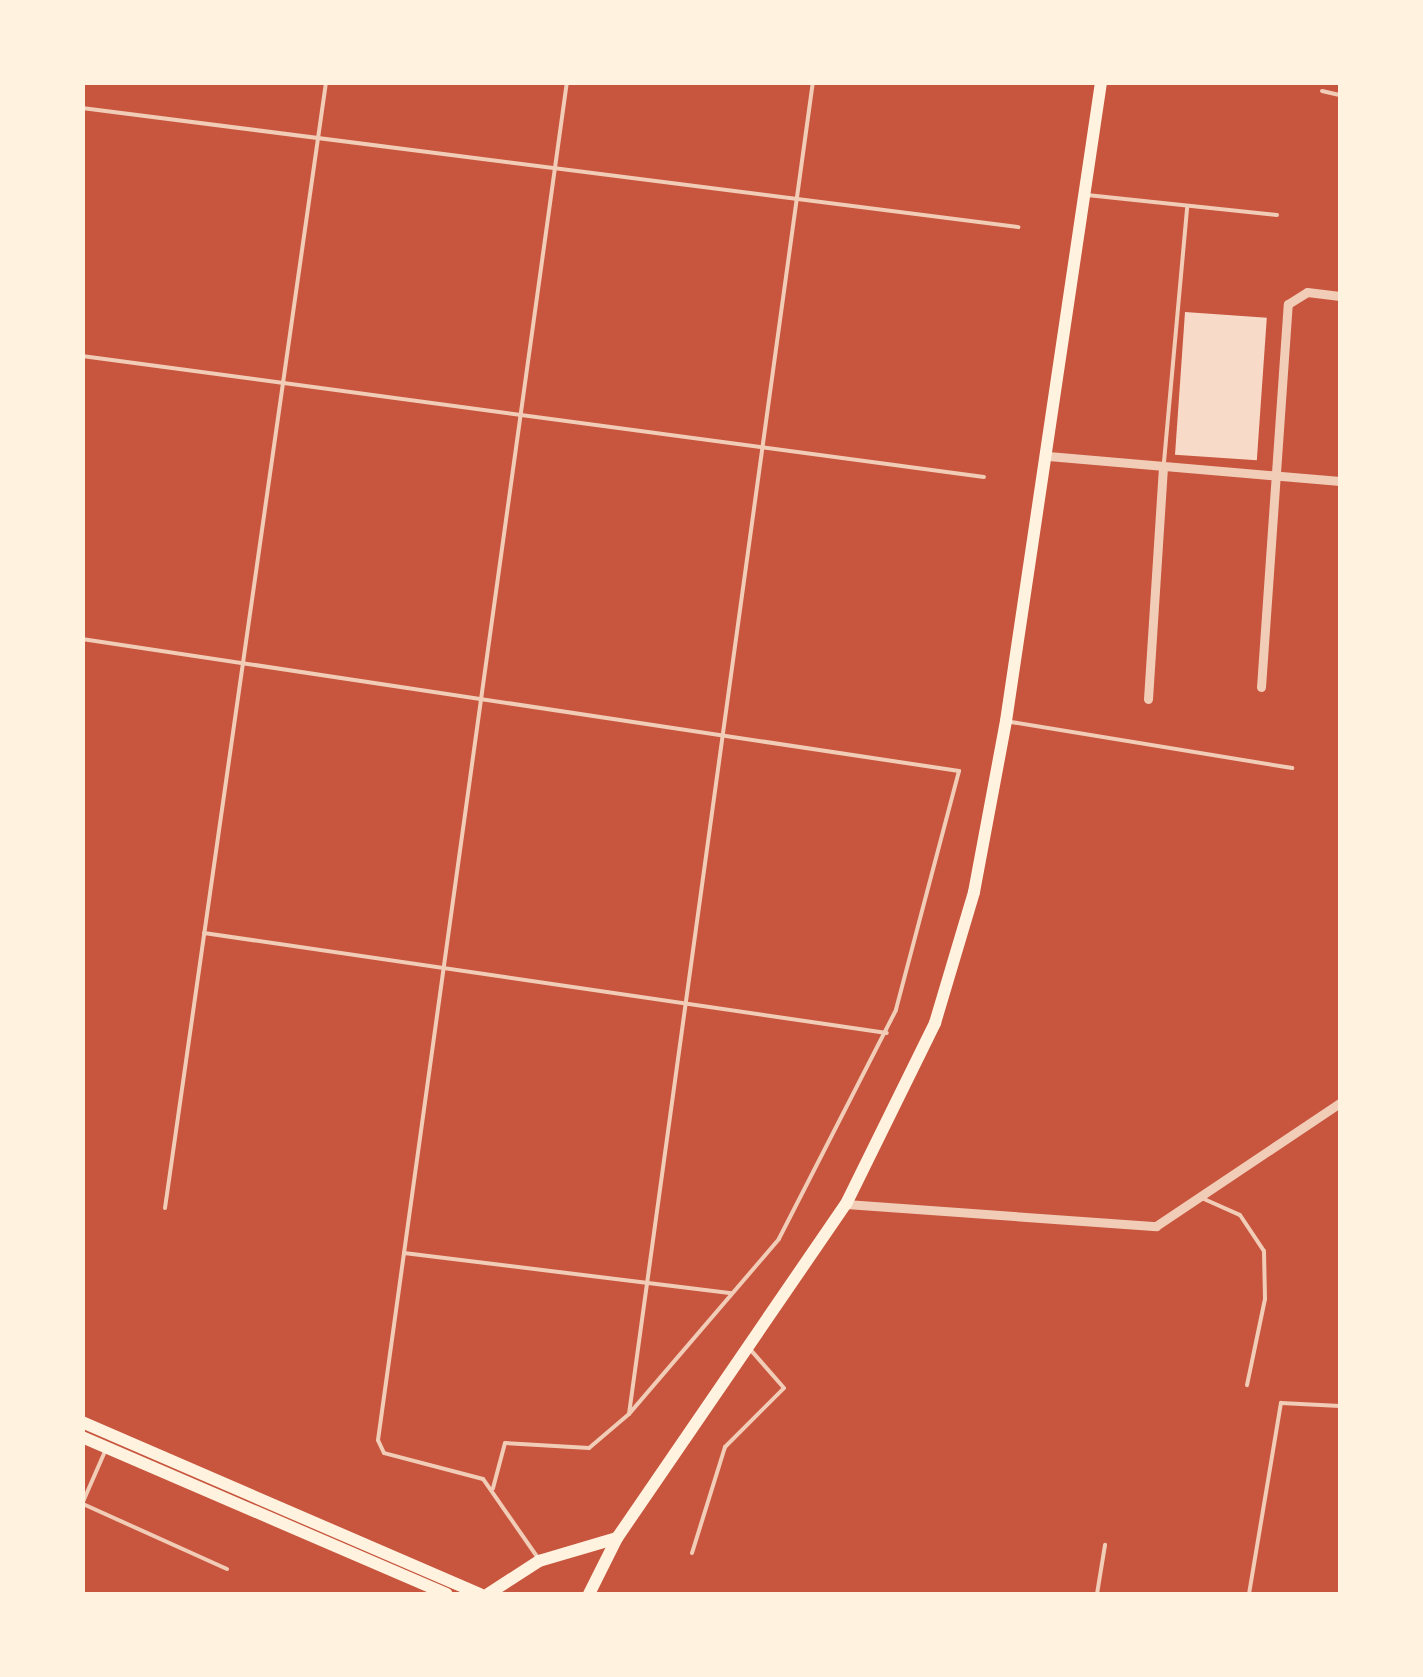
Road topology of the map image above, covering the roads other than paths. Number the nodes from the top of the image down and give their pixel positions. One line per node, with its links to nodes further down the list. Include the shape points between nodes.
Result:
1 (326, 82): 8 (lane)
2 (567, 82): 9 (lane)
3 (813, 82): 11 (lane)
4 (1101, 82): 10 (main road)
5 (1322, 91): 6 (lane)
6 (1340, 95)
7 (82, 108): 8 (lane)
8 (318, 138): 9 (lane); 17 (lane)
9 (556, 168): 11 (lane); 18 (lane)
10 (1085, 195): 12 (lane); 20 (main road)
11 (797, 199): 14 (lane); 19 (lane)
12 (1187, 207): 13 (lane); 21 (lane)
13 (1277, 215)
14 (1018, 227)
15 (1340, 296): 22 (street, via 1295,295 1284,322)
16 (82, 356): 17 (lane)
17 (283, 383): 18 (lane); 26 (lane)
18 (521, 415): 19 (lane); 29 (lane)
19 (762, 448): 23 (lane); 31 (lane)
20 (1048, 456): 21 (street); 30 (main road)
21 (1164, 467): 22 (street); 28 (street)
22 (1274, 476): 24 (street); 27 (street)
23 (984, 477)
24 (1340, 481)
25 (82, 639): 26 (lane)
26 (243, 663): 29 (lane); 33 (lane)
27 (1261, 687)
28 (1148, 698)
29 (481, 699): 31 (lane); 34 (lane)
30 (1006, 721): 32 (lane); 39 (main road, via 974,892 935,1023)
31 (723, 735): 35 (lane); 36 (lane, via 959,771)
32 (1292, 768)
33 (204, 932): 34 (lane); 40 (lane)
34 (444, 968): 35 (lane); 41 (lane)
35 (686, 1003): 36 (lane); 42 (lane)
36 (887, 1033): 43 (lane, via 779,1238)
37 (1340, 1103): 38 (street)
38 (1204, 1200): 39 (street, via 1156,1226 1119,1230); 45 (lane, via 1240,1215 1264,1251 1266,1299)
39 (846, 1204): 44 (main road)
40 (165, 1208)
41 (404, 1253): 42 (lane); 51 (lane, via 380,1447)
42 (647, 1284): 43 (lane); 47 (lane)
43 (732, 1293): 47 (lane)
44 (747, 1347): 53 (main road); 55 (lane, via 784,1388 725,1447)
45 (1247, 1385)
46 (1340, 1406): 64 (lane, via 1281,1403)
47 (629, 1414): 51 (lane, via 589,1448 506,1443)
48 (82, 1422): 50 (main road)
49 (82, 1437): 50 (main road)
50 (109, 1441): 52 (lane); 58 (main road)
51 (493, 1488): 56 (lane)
52 (83, 1504): 57 (lane)
53 (617, 1538): 56 (main road); 62 (main road)
54 (1105, 1545): 63 (lane)
55 (692, 1553)
56 (539, 1561): 61 (main road)
57 (227, 1569)
58 (423, 1583): 59 (main road); 60 (main road)
59 (448, 1594)
60 (480, 1594)
61 (488, 1594)
62 (589, 1594)
63 (1097, 1594)
64 (1249, 1594)

